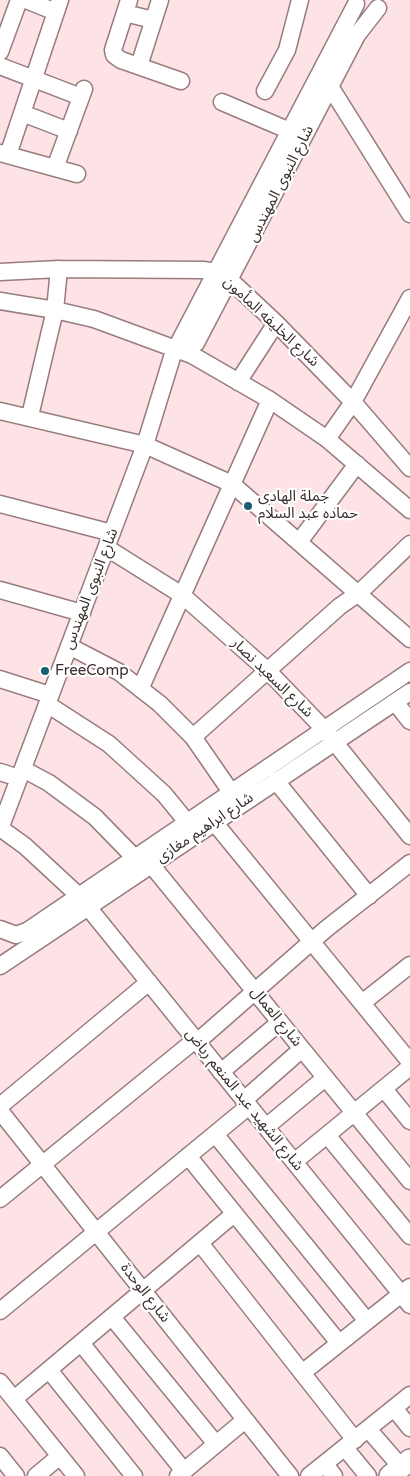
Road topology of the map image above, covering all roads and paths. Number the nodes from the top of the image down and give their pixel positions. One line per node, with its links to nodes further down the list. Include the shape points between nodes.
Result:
1 (19, 0): 10 (street)
2 (26, 0): 7 (street)
3 (160, 0): 9 (street)
4 (300, 0): 17 (street, via 287,50)
5 (354, 2): 6 (street, via 367,9); 13 (street, شارع النبوى المهندس)
6 (384, 4): 16 (street, شارع النبوى المهندس, via 357,35)
7 (58, 6): 14 (street)
8 (127, 6): 9 (street); 12 (street, via 113,50 117,58)
9 (154, 20): 12 (street)
10 (0, 52)
11 (0, 66): 14 (street)
12 (139, 66): 15 (street)
13 (321, 71): 16 (street); 21 (street, شارع النبوى المهندس)
14 (34, 79): 19 (street); 20 (street, via 83,93)
15 (181, 81)
16 (331, 87): 25 (street); 28 (street, شارع النبوى المهندس)
17 (266, 91)
18 (222, 102): 21 (street)
19 (22, 114): 20 (street); 22 (street)
20 (69, 131): 23 (street)
21 (290, 131): 28 (street, شارع النبوى المهندس)
22 (4, 154): 23 (street)
23 (56, 168): 24 (street)
24 (77, 174)
25 (410, 214)
26 (59, 269): 27 (street, شارع الخليفه المأمون); 28 (street, شارع الخليفه المأمون, via 204,270); 31 (street)
27 (0, 272)
28 (223, 276): 32 (street, شارع الخليفه المأمون); 33 (street, شارع النبوى المهندس)
29 (0, 302): 31 (street)
30 (408, 308): 36 (street)
31 (55, 310): 33 (street, via 94,319); 38 (street)
32 (276, 323): 34 (street); 36 (street, شارع الخليفه المأمون)
33 (176, 347): 34 (street); 40 (street, شارع النبوى المهندس)
34 (238, 382): 35 (street)
35 (270, 400): 39 (street); 43 (street)
36 (353, 402): 39 (street); 42 (street, شارع الخليفه المأمون)
37 (0, 411): 38 (street)
38 (30, 416): 40 (street)
39 (327, 439): 41 (street)
40 (146, 444): 43 (street); 46 (street, شارع النبوى المهندس)
41 (357, 464): 45 (street); 47 (street)
42 (410, 468)
43 (232, 484): 47 (street); 51 (street)
44 (0, 504): 46 (street, شارع السعيد نصار)
45 (410, 510)
46 (110, 541): 51 (street, شارع السعيد نصار); 52 (street, شارع النبوى المهندس)
47 (299, 542): 50 (street)
48 (410, 544): 50 (street)
49 (0, 590): 52 (street)
50 (359, 593): 53 (street); 55 (street)
51 (182, 595): 55 (street, شارع السعيد نصار); 58 (street)
52 (82, 613): 54 (street, شارع النبوى المهندس)
53 (410, 639)
54 (69, 646): 58 (street); 60 (street, شارع النبوى المهندس)
55 (268, 670): 63 (street, شارع السعيد نصار); 64 (street)
56 (410, 671): 63 (street, شارع ابراهيم مغازى)
57 (0, 679): 60 (street)
58 (141, 687): 64 (street)
59 (410, 692): 61 (street, شارع ابراهيم مغازى)
60 (49, 699): 66 (street, شارع النبوى المهندس); 69 (street, via 110,744 164,794)
61 (395, 702): 62 (street); 63 (street, شارع ابراهيم مغازى)
62 (410, 721)
63 (329, 735): 67 (street, شارع ابراهيم مغازى); 68 (street, شارع ابراهيم مغازى); 72 (street, شارع السعيد نصار)
64 (193, 737): 68 (street)
65 (0, 772): 66 (street, شارع العمال)
66 (21, 773): 71 (street, شارع النبوى المهندس); 73 (street, شارع العمال, via 49,783)
67 (276, 781): 70 (street, شارع ابراهيم مغازى); 75 (street)
68 (231, 792): 69 (street, شارع ابراهيم مغازى)
69 (187, 822): 73 (street, شارع ابراهيم مغازى)
70 (214, 822): 73 (street, شارع ابراهيم مغازى); 78 (street)
71 (0, 828): 76 (street, شارع الشهيد عبد المنعم رياض, via 25,846)
72 (410, 836)
73 (143, 858): 76 (street, شارع ابراهيم مغازى); 82 (street, شارع العمال)
74 (410, 863): 75 (street)
75 (369, 896): 78 (street)
76 (83, 901): 77 (street, شارع ابراهيم مغازى, via 22,934); 80 (street, شارع ابراهيم مغازى); 81 (street, شارع الشهيد عبد المنعم رياض)
77 (0, 929)
78 (312, 943): 82 (street); 83 (street)
79 (410, 965): 83 (street)
80 (0, 966)
81 (149, 982): 85 (street, شارع الشهيد عبد المنعم رياض); 93 (street)
82 (256, 993): 84 (street, شارع العمال); 85 (street)
83 (362, 1003): 87 (street)
84 (280, 1022): 86 (street, شارع العمال); 89 (street)
85 (196, 1041): 89 (street, شارع الشهيد عبد المنعم رياض); 102 (street)
86 (302, 1049): 90 (street, شارع العمال); 92 (street)
87 (410, 1062)
88 (410, 1067): 91 (street)
89 (221, 1072): 92 (street, شارع الشهيد عبد المنعم رياض)
90 (325, 1078): 95 (street, شارع العمال); 97 (street)
91 (384, 1088): 95 (street); 96 (street)
92 (246, 1103): 97 (street, شارع الشهيد عبد المنعم رياض); 98 (street)
93 (0, 1106)
94 (0, 1111): 102 (street, شارع الوحدة)
95 (354, 1113): 99 (street); 103 (street, شارع العمال)
96 (410, 1121)
97 (266, 1127): 101 (street, شارع الشهيد عبد المنعم رياض)
98 (215, 1134): 100 (street); 113 (street)
99 (327, 1135): 101 (street); 107 (street)
100 (188, 1156): 105 (street); 106 (street)
101 (294, 1162): 110 (street, شارع الشهيد عبد المنعم رياض)
102 (42, 1164): 104 (street); 106 (street, شارع الوحدة)
103 (410, 1181)
104 (0, 1199)
105 (234, 1214): 108 (street); 115 (street)
106 (96, 1232): 109 (street, شارع الوحدة); 111 (street)
107 (410, 1236)
108 (200, 1243): 109 (street); 117 (street)
109 (143, 1291): 112 (street); 122 (street, شارع الوحدة)
110 (407, 1295): 113 (street)
111 (0, 1311)
112 (112, 1317): 114 (street); 125 (street)
113 (367, 1321): 115 (street)
114 (81, 1343): 116 (street); 131 (street)
115 (339, 1343): 117 (street)
116 (49, 1370): 120 (street); 135 (street)
117 (302, 1373): 126 (street)
118 (0, 1382): 120 (street)
119 (410, 1395): 121 (street)
120 (14, 1399): 128 (street)
121 (394, 1408): 123 (street); 124 (street)
122 (245, 1420): 125 (street); 136 (street, شارع الوحدة)
123 (410, 1428)
124 (368, 1429): 126 (street); 129 (street)
125 (216, 1444): 131 (street)
126 (350, 1444): 130 (street); 138 (street)
127 (0, 1456): 132 (street)
128 (60, 1456): 133 (street); 134 (street)
129 (400, 1468)
130 (330, 1470): 137 (street)
131 (181, 1473)
132 (16, 1476)
133 (36, 1476)
134 (76, 1476)
135 (134, 1476)
136 (290, 1476)
137 (309, 1476)
138 (368, 1476)

